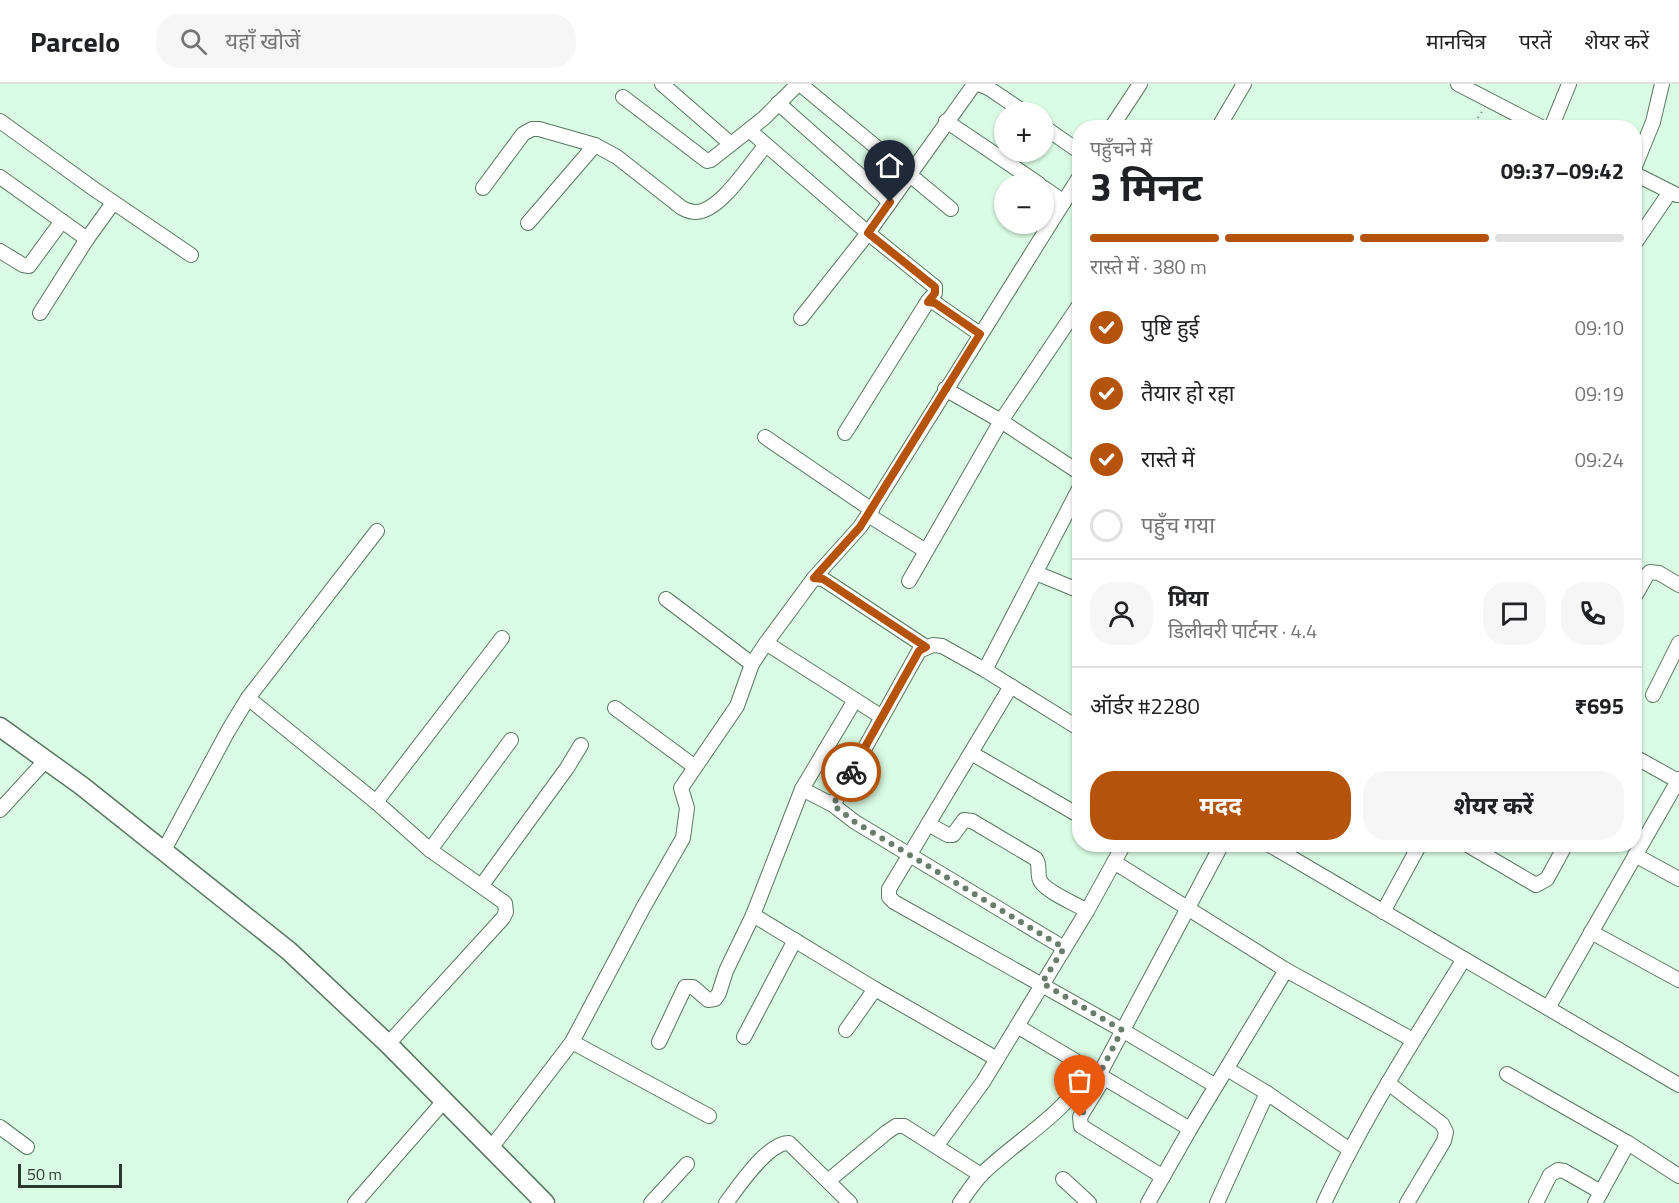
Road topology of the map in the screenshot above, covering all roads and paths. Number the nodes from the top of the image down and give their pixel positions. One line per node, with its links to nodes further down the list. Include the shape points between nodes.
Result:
1 (662, 84): 22 (street)
2 (799, 84): 12 (street); 28 (street)
3 (979, 84): 11 (street); 18 (street, via 972,86)
4 (1140, 84): 13 (street)
5 (1244, 84): 14 (street)
6 (1458, 84): 10 (street)
7 (1569, 84): 17 (street)
8 (1662, 84): 26 (street)
9 (623, 98): 22 (street, via 703,159 711,160)
10 (1490, 100): 15 (path); 16 (street)
11 (1009, 102)
12 (778, 104): 20 (street); 35 (street)
13 (1117, 120)
14 (1223, 120)
15 (1476, 120)
16 (1528, 120)
17 (1554, 120)
18 (946, 121): 27 (street); 28 (street)
19 (0, 122): 37 (street)
20 (749, 130): 22 (street); 23 (street)
21 (1054, 134): 25 (street)
22 (731, 144)
23 (766, 144): 24 (street, via 719,202 694,212 682,208 617,157); 41 (street)
24 (595, 145): 31 (street, via 532,129 523,134); 40 (street)
25 (1072, 146)
26 (1642, 149)
27 (1024, 174)
28 (909, 175): 35 (street); 38 (street)
29 (0, 177): 39 (street)
30 (1642, 178): 33 (street)
31 (483, 188)
32 (1072, 189): 36 (street)
33 (1675, 194): 42 (street)
34 (1054, 195): 36 (street)
35 (890, 202): 41 (street)
36 (1064, 202): 50 (street)
37 (113, 203): 43 (street); 45 (street)
38 (951, 209)
39 (62, 221): 43 (street); 44 (street, via 28,266)
40 (528, 223)
41 (868, 233): 46 (street, via 935,287); 49 (street)
42 (1642, 234)
43 (87, 239): 47 (street)
44 (0, 251)
45 (191, 255)
46 (928, 302): 50 (street); 53 (street)
47 (40, 313)
48 (1072, 316): 52 (street)
49 (801, 318)
50 (980, 334): 51 (street)
51 (945, 389): 52 (street); 57 (street)
52 (1001, 422): 55 (street); 59 (street)
53 (845, 433)
54 (765, 437): 57 (street)
55 (1072, 468)
56 (1072, 511): 60 (street)
57 (870, 512): 59 (street); 61 (street)
58 (377, 531): 75 (street)
59 (927, 551): 62 (street)
60 (1036, 573): 65 (street); 72 (street)
61 (814, 578): 68 (street); 70 (street, via 823,579)
62 (909, 581)
63 (1642, 585): 64 (street, via 1650,572)
64 (1679, 585)
65 (1072, 588)
66 (666, 599): 71 (street)
67 (502, 638): 89 (street)
68 (766, 643): 71 (street); 76 (street)
69 (1679, 644): 74 (street)
70 (926, 647): 72 (street, via 942,646); 78 (street, via 919,651)
71 (752, 664): 86 (street, via 738,706)
72 (985, 670): 73 (street)
73 (1011, 686): 79 (street); 83 (street)
74 (1653, 695)
75 (249, 698): 89 (street); 96 (street)
76 (855, 700): 78 (street); 88 (street)
77 (615, 708): 86 (street)
78 (882, 717): 90 (street)
79 (1072, 724)
80 (0, 727): 84 (main road)
81 (511, 740): 95 (street)
82 (581, 745): 108 (street)
83 (971, 753): 92 (street); 93 (street)
84 (46, 760): 91 (street); 96 (main road)
85 (1642, 761): 87 (street)
86 (694, 767): 127 (street, via 681,788 687,808 683,838)
87 (1678, 780): 94 (street)
88 (802, 789): 90 (street); 112 (street)
89 (376, 802): 95 (street)
90 (833, 805): 104 (street)
91 (0, 810)
92 (1072, 811)
93 (928, 824): 104 (street); 110 (street, via 953,835 964,820 972,820 1036,859 1039,878 1045,886)
94 (1642, 843)
95 (430, 849): 108 (street)
96 (163, 852): 129 (main road, via 289,951)
97 (1120, 852): 106 (street)
98 (1218, 852): 109 (street)
99 (1282, 852): 111 (street)
100 (1416, 852): 111 (street)
101 (1489, 852): 102 (street, via 1536,885 1547,879)
102 (1562, 852)
103 (1637, 852): 105 (street)
104 (910, 854): 115 (street); 119 (street, via 889,889 894,902)
105 (1635, 855): 107 (street); 113 (street)
106 (1114, 862): 109 (street); 110 (street)
107 (1679, 879)
108 (482, 885): 129 (street, via 505,903 503,918)
109 (1187, 909): 117 (street); 124 (street)
110 (1087, 911): 115 (street)
111 (1383, 912): 116 (street)
112 (753, 915): 114 (street); 128 (street, via 715,999 708,1000 693,987 685,987)
113 (1591, 932): 118 (street); 121 (street)
114 (795, 940): 120 (street); 125 (street)
115 (1064, 948): 119 (street)
116 (1464, 960): 121 (street); 126 (street)
117 (1286, 970): 126 (street); 131 (street)
118 (1679, 981)
119 (1042, 983): 122 (street); 124 (street)
120 (875, 989): 123 (street); 130 (street)
121 (1548, 1008): 135 (street)
122 (1017, 1026): 130 (street); 132 (street)
123 (846, 1030)
124 (1122, 1030): 132 (street); 136 (street)
125 (744, 1037)
126 (1413, 1041): 134 (street)
127 (572, 1042): 139 (street); 145 (street)
128 (659, 1042)
129 (388, 1044): 138 (main road)
130 (997, 1059): 143 (street)
131 (1227, 1069): 136 (street); 137 (street)
132 (1098, 1074): 141 (street); 148 (street); 150 (street, via 1080,1117 1081,1126)
133 (1507, 1074): 142 (street)
134 (1388, 1083): 146 (street); 164 (street, via 1442,1124 1446,1132)
135 (1679, 1085)
136 (1216, 1086): 141 (street)
137 (1268, 1093): 146 (street); 162 (street)
138 (444, 1101): 145 (main road); 154 (street)
139 (709, 1116)
140 (0, 1127): 144 (street)
141 (1190, 1130): 150 (street)
142 (1628, 1143): 149 (street); 153 (street)
143 (937, 1145): 148 (street); 152 (street, via 904,1126 896,1126)
144 (27, 1147)
145 (491, 1148): 155 (main road)
146 (1350, 1150): 163 (street)
147 (687, 1164): 156 (street)
148 (981, 1175): 159 (street)
149 (1679, 1176)
150 (1163, 1177): 161 (street)
151 (1063, 1179): 160 (street)
152 (828, 1181): 157 (street, via 789,1143 784,1143 756,1166); 158 (street)
153 (1598, 1197): 165 (street, via 1558,1170 1550,1175)
154 (354, 1203)
155 (545, 1203)
156 (651, 1203)
157 (726, 1203)
158 (850, 1203)
159 (960, 1203)
160 (1089, 1203)
161 (1148, 1203)
162 (1217, 1203)
163 (1324, 1203)
164 (1407, 1203)
165 (1536, 1203)

